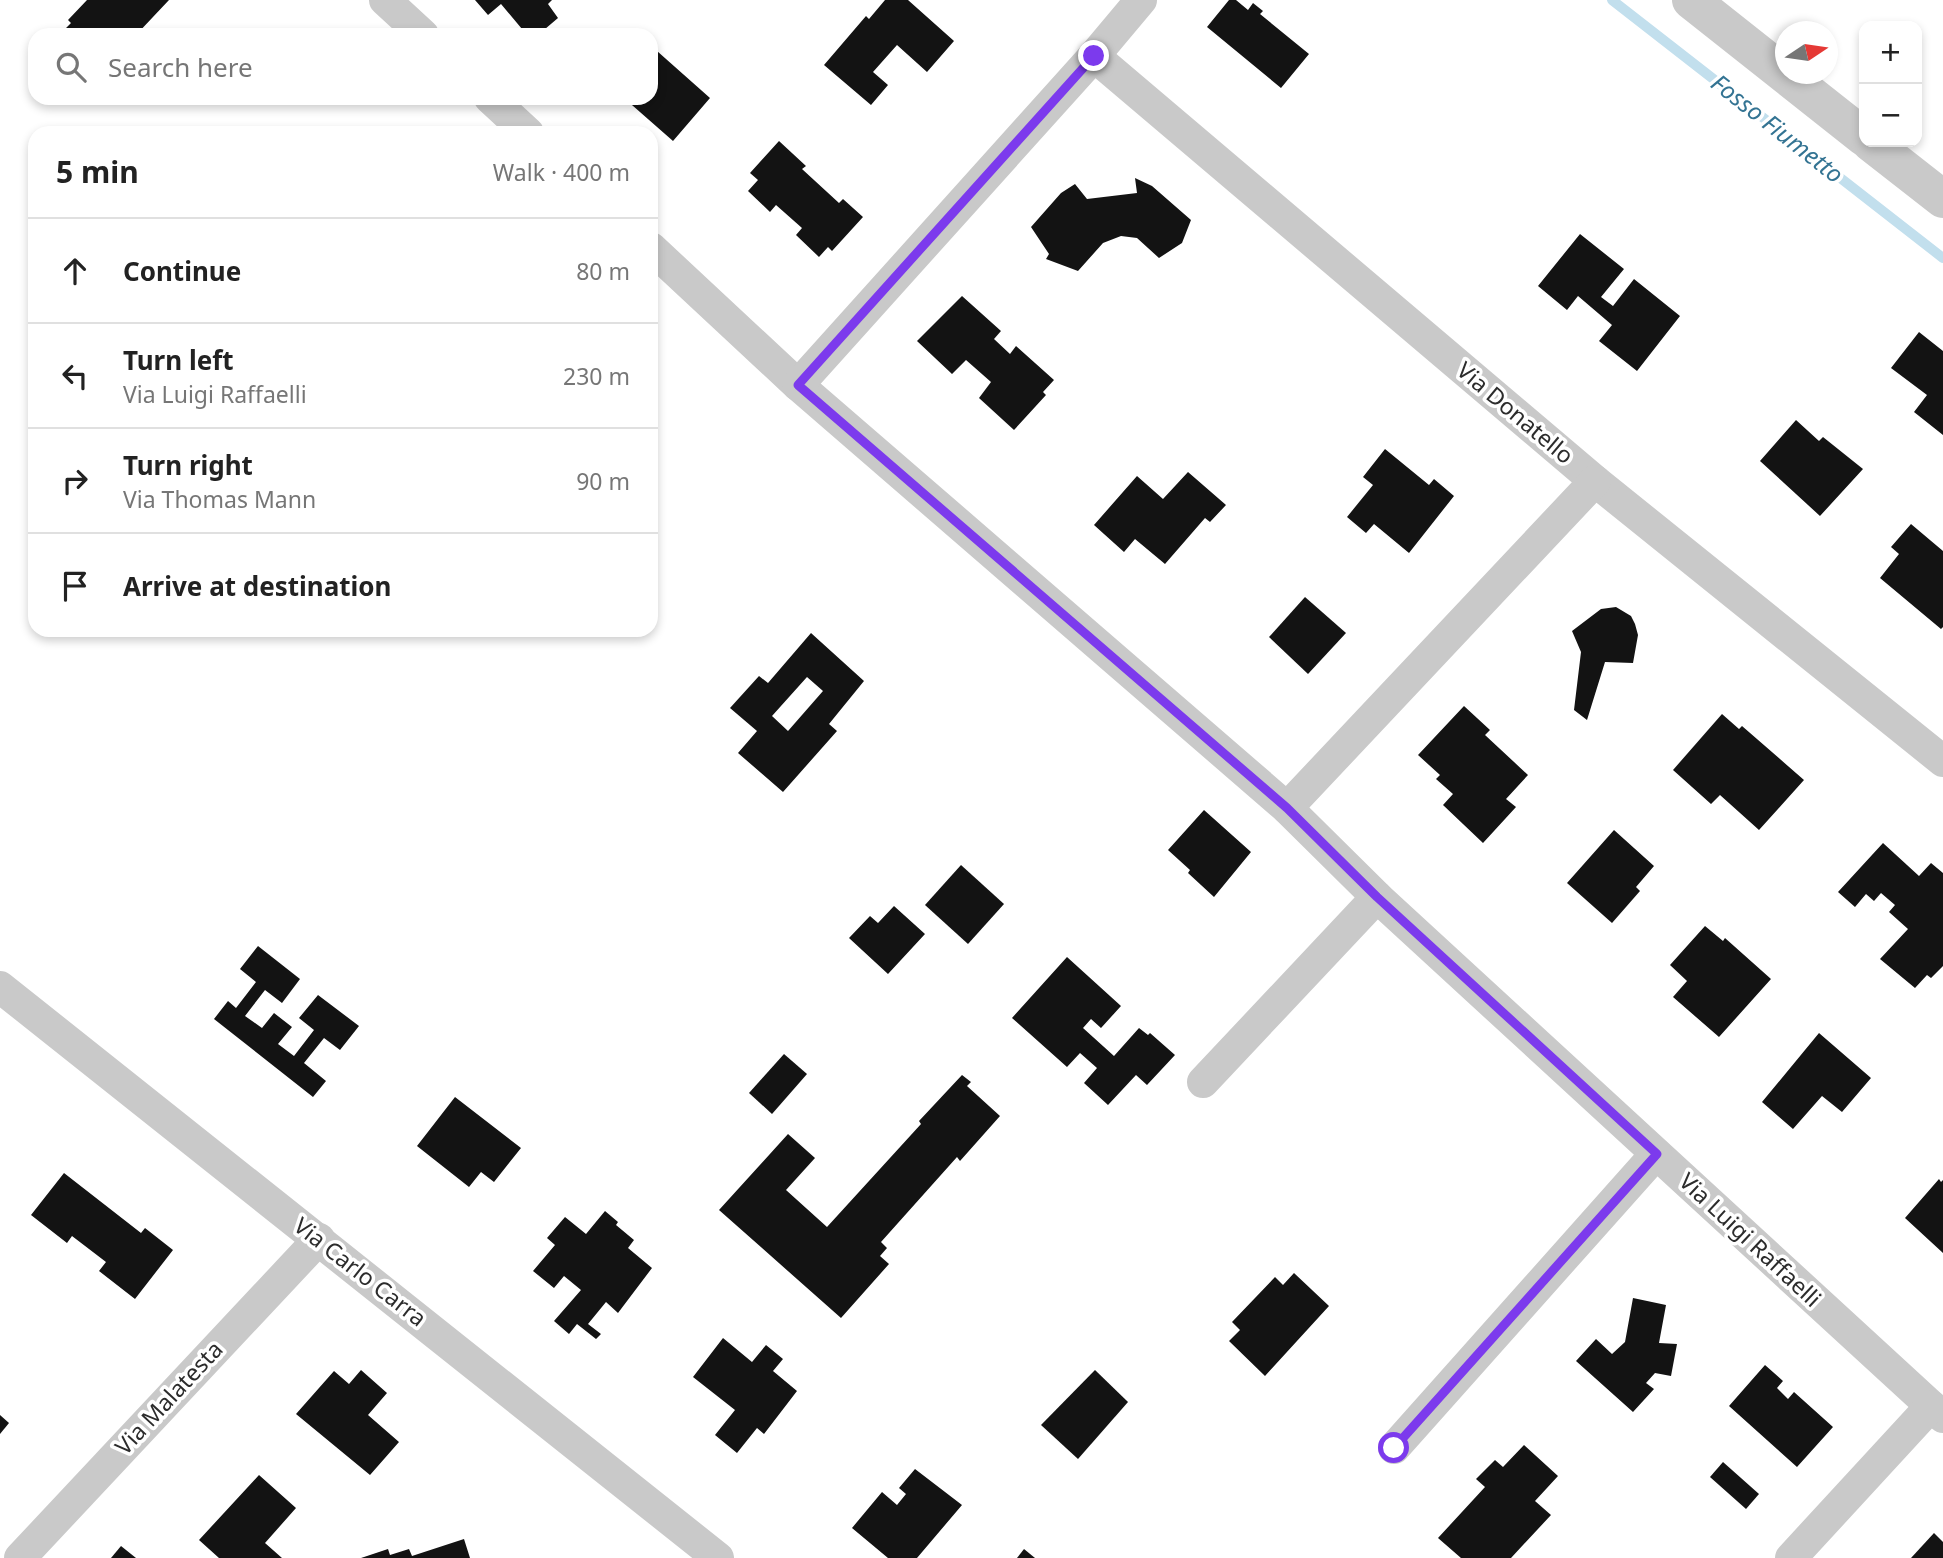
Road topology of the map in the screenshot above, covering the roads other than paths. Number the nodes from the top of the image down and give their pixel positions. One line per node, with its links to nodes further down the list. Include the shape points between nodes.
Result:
1 (385, 0): 4 (street)
2 (1141, 0): 5 (street)
3 (1691, 0): 8 (street)
4 (415, 28)
5 (1094, 56): 12 (street); 13 (street, Via Donatello)
6 (498, 105): 7 (street)
7 (520, 126)
8 (1859, 133)
9 (1876, 147): 10 (street)
10 (1943, 200)
11 (658, 255): 12 (street, Via Luigi Raffaelli)
12 (798, 385): 15 (street, Via Luigi Raffaelli)
13 (1595, 481): 14 (street, Via Donatello); 15 (street)
14 (1943, 761)
15 (1287, 808): 16 (street, Via Luigi Raffaelli)
16 (1377, 897): 18 (street); 19 (street, Via Luigi Raffaelli)
17 (0, 987): 20 (street, Via Carlo Carra)
18 (1203, 1082)
19 (1657, 1154): 21 (street, Via Luigi Raffaelli); 22 (street)
20 (319, 1239): 23 (street, Via Carlo Carra); 24 (street, Via Malatesta)
21 (1937, 1411): 25 (street)
22 (1394, 1448)
23 (700, 1552)
24 (20, 1558)
25 (1791, 1558)

